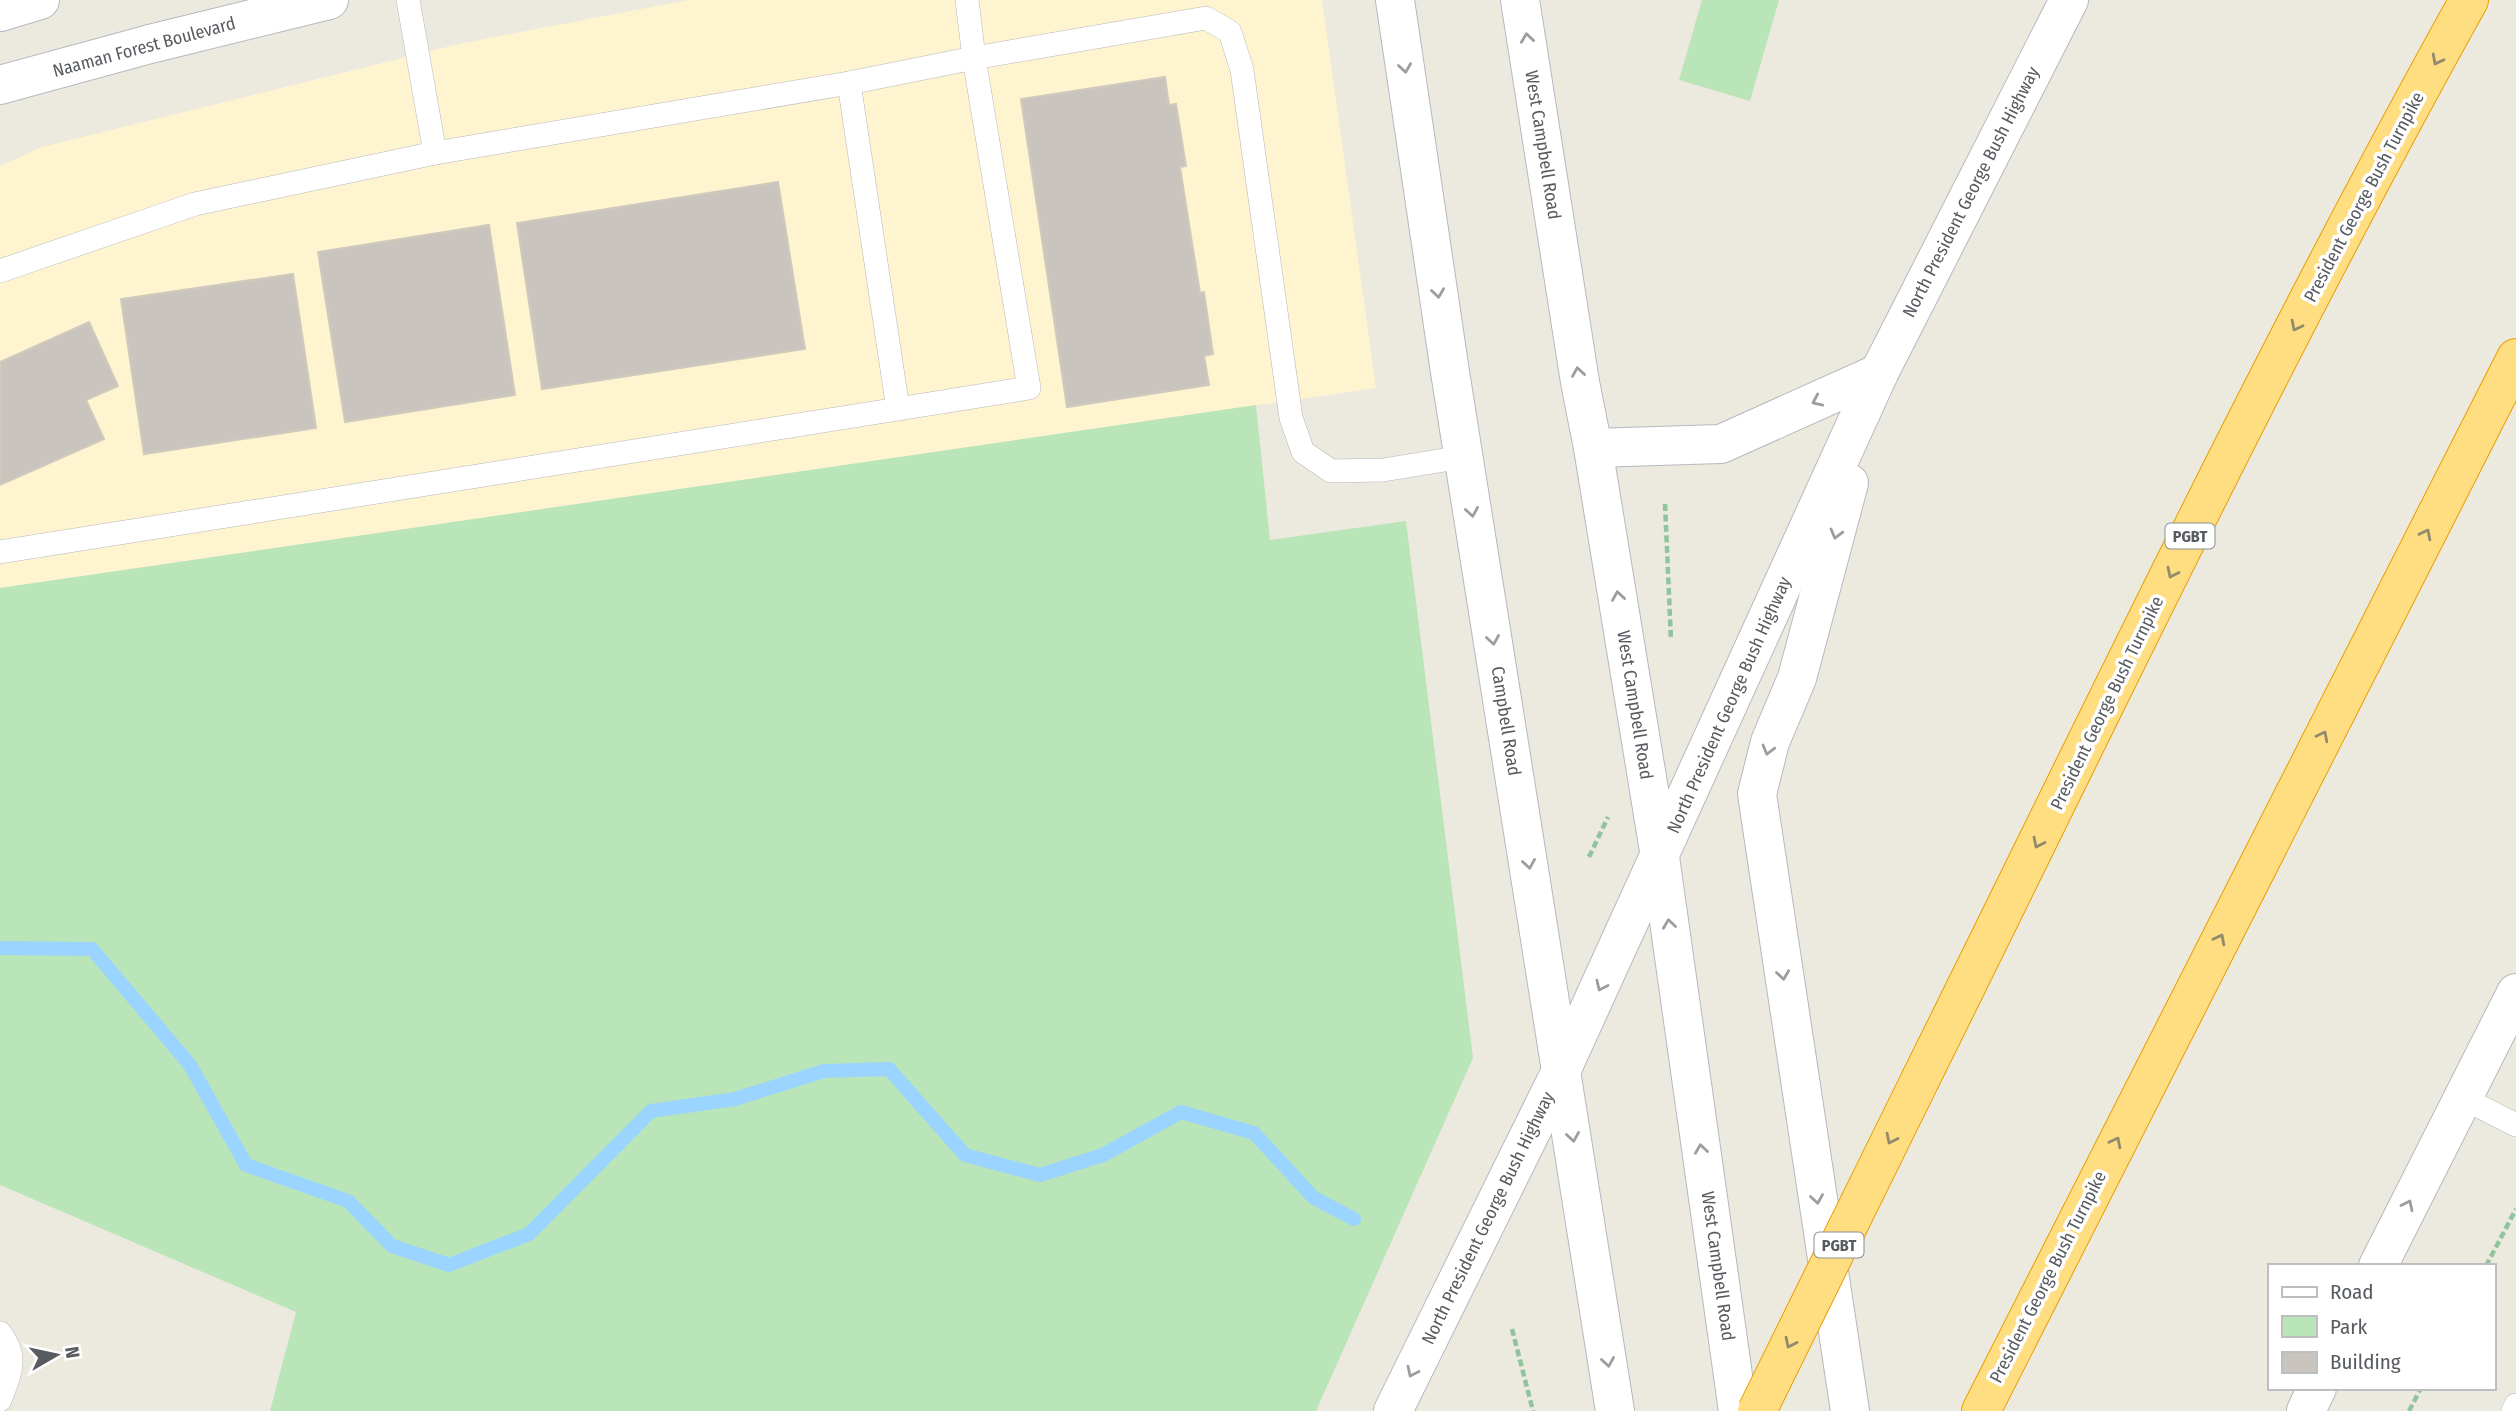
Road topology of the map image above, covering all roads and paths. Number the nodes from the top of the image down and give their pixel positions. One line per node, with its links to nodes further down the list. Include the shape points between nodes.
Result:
1 (40, 0): 9 (main road)
2 (329, 0): 12 (main road, Naaman Forest Boulevard)
3 (408, 0): 13 (lane)
4 (967, 0): 10 (lane)
5 (1395, 0): 19 (main road, Campbell Road, one-way to 19)
6 (1520, 0): 18 (main road, West Campbell Road, one-way to 6)
7 (2068, 0): 16 (main road, North President George Bush Highway)
8 (2469, 0): 43 (highway, President George Bush Turnpike / PGBT, one-way to 43, bridge, via 2232,452)
9 (0, 12)
10 (974, 58): 11 (lane); 17 (lane, via 1029,388); 19 (lane, via 1206,18 1230,32 1242,70 1291,418 1303,452 1331,471 1382,470)
11 (849, 83): 13 (lane); 17 (lane)
12 (0, 85)
13 (435, 153): 14 (lane, via 195,204)
14 (0, 271)
15 (2516, 358): 45 (highway, President George Bush Turnpike, one-way to 15)
16 (1879, 373): 18 (main road, one-way to 18, via 1721,444); 25 (main road, North President George Bush Highway); 44 (main road, one-way to 44, via 1797,678 1770,742 1757,794)
17 (898, 410): 21 (lane)
18 (1593, 448): 25 (main road, West Campbell Road, one-way to 18)
19 (1463, 457): 27 (main road, Campbell Road, one-way to 27)
20 (1665, 504): 22 (path)
21 (0, 552)
22 (1672, 651)
23 (1609, 813): 24 (path)
24 (1589, 857)
25 (1660, 857): 27 (main road, North President George Bush Highway, one-way to 27); 42 (main road, West Campbell Road, one-way to 25)
26 (2516, 993): 28 (main road)
27 (1562, 1069): 39 (main road, North President George Bush Highway, one-way to 39); 41 (main road, one-way to 41)
28 (2461, 1097): 29 (lane); 31 (main road, one-way to 28)
29 (2516, 1125)
30 (2516, 1209): 32 (path)
31 (2379, 1264)
32 (2487, 1264)
33 (1512, 1329): 40 (path)
34 (0, 1333): 37 (lane, via 8,1344 13,1367)
35 (2316, 1390): 46 (main road)
36 (2420, 1390): 47 (path)
37 (0, 1399)
38 (2516, 1405): 48 (lane)
39 (1392, 1411)
40 (1533, 1411)
41 (1615, 1411)
42 (1738, 1411)
43 (1757, 1411)
44 (1850, 1411)
45 (1981, 1411)
46 (2306, 1411)
47 (2409, 1411)
48 (2513, 1411)

